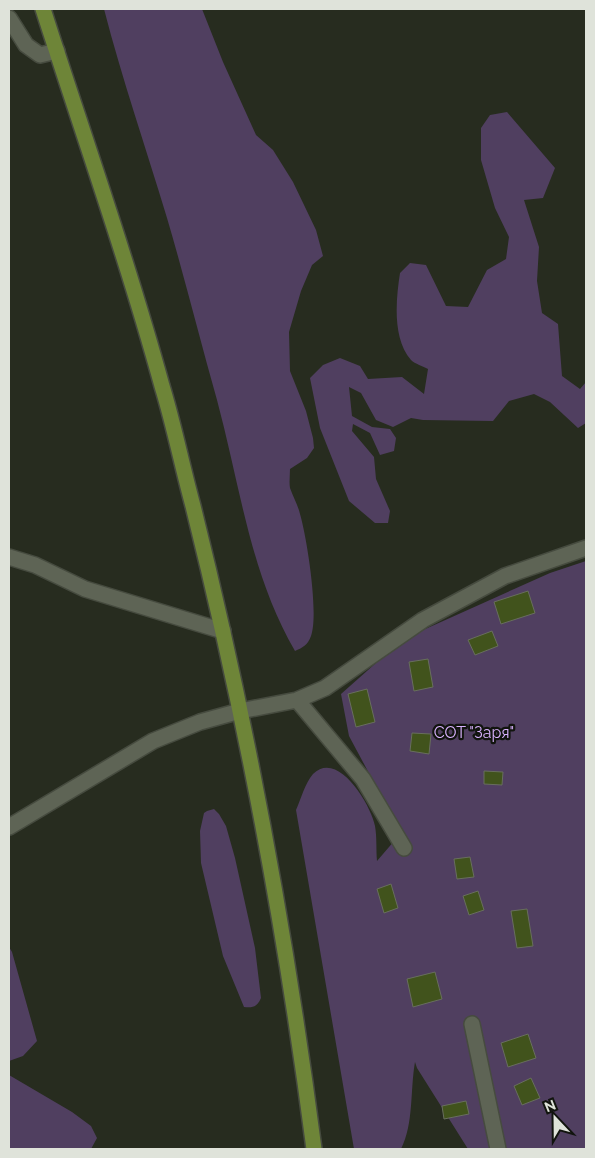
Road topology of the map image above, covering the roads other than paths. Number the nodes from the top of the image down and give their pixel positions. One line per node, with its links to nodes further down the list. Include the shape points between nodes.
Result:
1 (43, 9): 3 (main road)
2 (9, 18): 3 (lane, via 26,45 40,55)
3 (57, 51): 6 (main road, via 162,386)
4 (586, 548): 7 (lane, via 497,581 423,620 333,683)
5 (9, 557): 6 (lane, via 35,565 85,590)
6 (223, 630): 8 (main road)
7 (297, 700): 8 (lane); 10 (lane, via 363,779)
8 (240, 711): 9 (lane, via 200,722 154,741); 12 (main road, via 287,965)
9 (9, 827)
10 (404, 848)
11 (472, 1024): 13 (lane)
12 (314, 1149)
13 (498, 1149)

